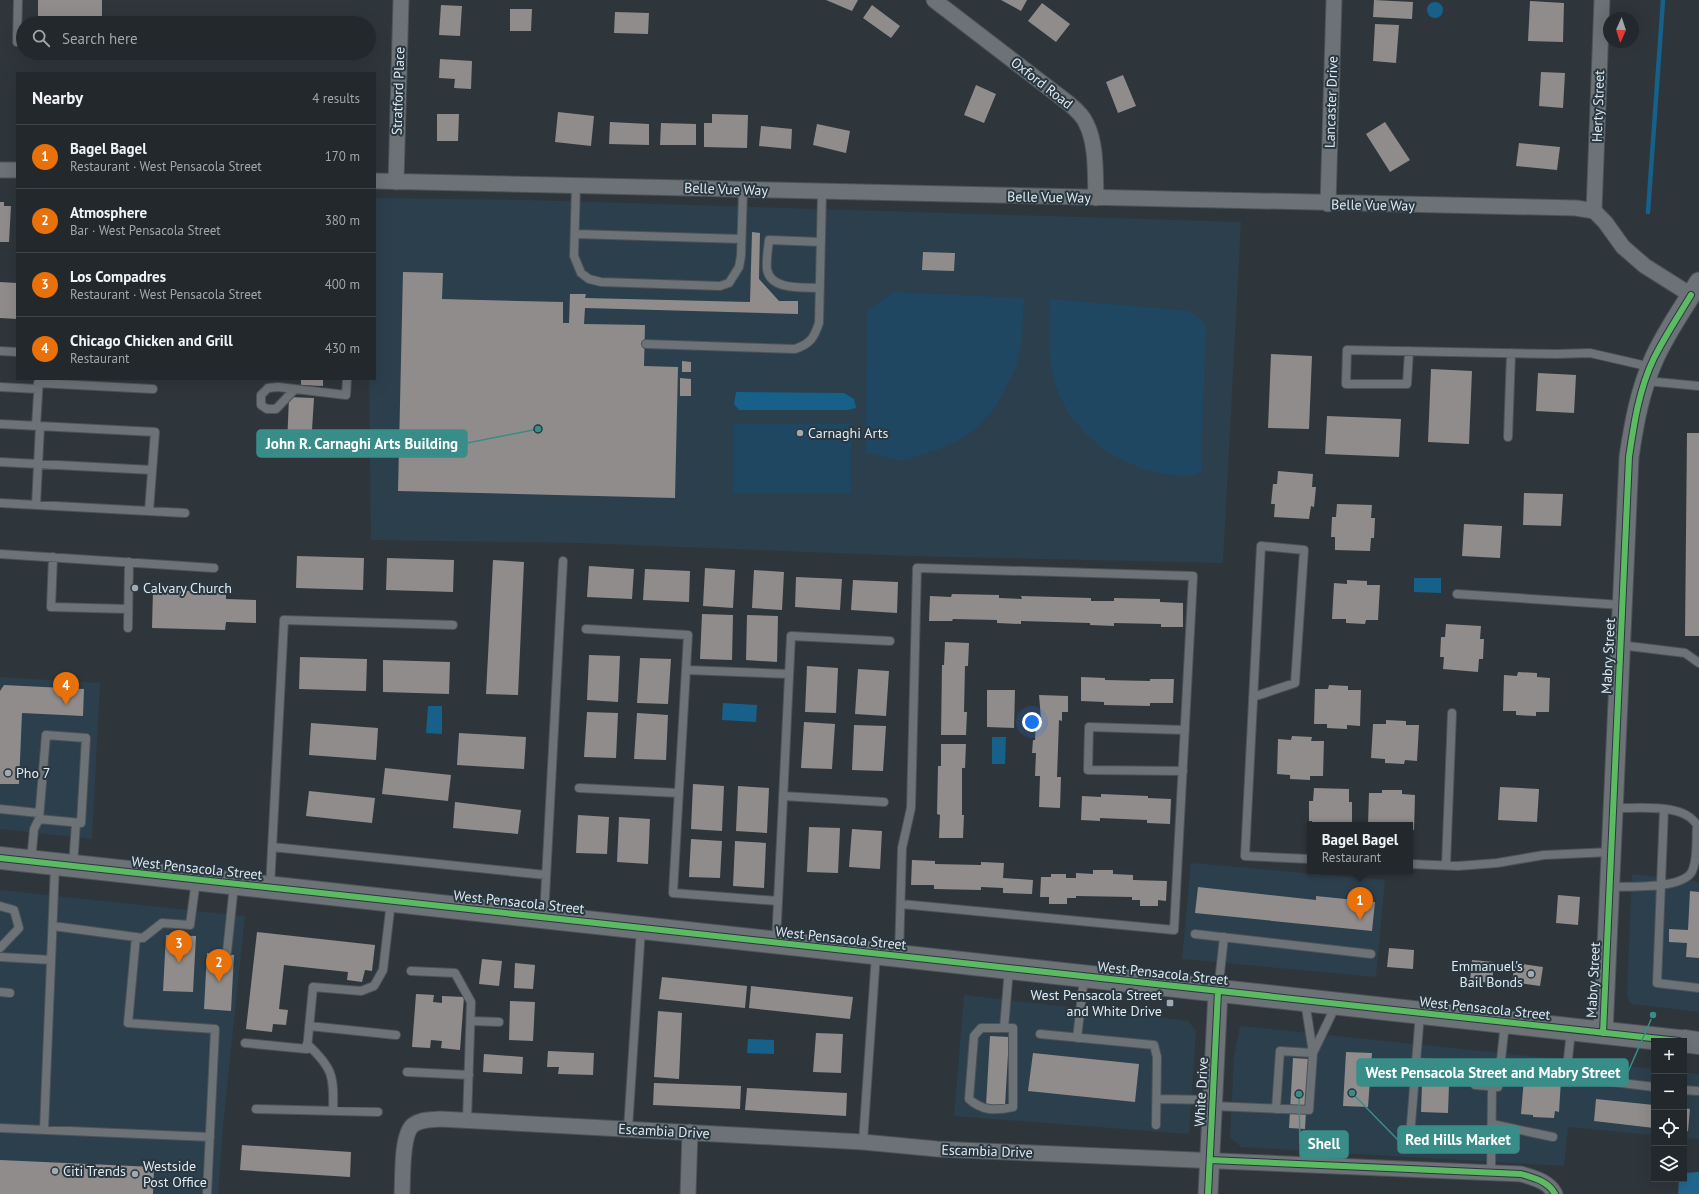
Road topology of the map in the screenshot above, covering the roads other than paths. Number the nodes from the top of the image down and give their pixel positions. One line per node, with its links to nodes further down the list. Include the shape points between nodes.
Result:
1 (18, 0): 6 (lane)
2 (401, 0): 10 (street, Stratford Place)
3 (935, 0): 14 (street, Oxford Road, via 1080,114 1087,124 1092,145)
4 (1334, 0): 15 (street, Lancaster Drive)
5 (1602, 0): 16 (street, Herty Street)
6 (18, 16)
7 (0, 170): 8 (street)
8 (16, 170)
9 (376, 181): 10 (street, Belle Vue Way)
10 (396, 182): 11 (street, Belle Vue Way)
11 (576, 185): 12 (street, Belle Vue Way); 17 (lane)
12 (743, 190): 13 (street, Belle Vue Way); 18 (lane)
13 (822, 192): 14 (street, Belle Vue Way); 19 (lane)
14 (1096, 198): 15 (street, Belle Vue Way)
15 (1328, 204): 16 (street, Belle Vue Way, via 1576,208)
16 (1594, 211): 21 (street, via 1623,247 1645,266)
17 (575, 234): 18 (lane); 18 (lane, via 574,256 581,273 589,279 601,282 720,286 729,283 739,267)
18 (741, 239)
19 (821, 242): 20 (lane); 20 (lane, via 769,240 767,270 773,280 785,286)
20 (820, 288): 22 (lane, via 819,323 814,338 806,345 795,349)
21 (1695, 288): 27 (street, Mabry Street)
22 (646, 344)
23 (0, 351): 25 (lane)
24 (1409, 351): 24 (lane, via 1407,384 1346,384 1347,350); 26 (lane)
25 (16, 352)
26 (1511, 353): 27 (lane, via 1590,353); 36 (lane)
27 (1648, 374): 30 (lane); 50 (street, Mabry Street, via 1633,426 1629,457)
28 (347, 380): 33 (lane, via 346,395)
29 (38, 384): 31 (lane); 32 (lane); 35 (lane)
30 (1698, 384)
31 (0, 387)
32 (153, 389)
33 (295, 389)
34 (0, 424): 35 (lane)
35 (38, 426): 38 (lane); 39 (lane, via 154,432)
36 (1508, 437)
37 (0, 462): 38 (lane)
38 (38, 464): 39 (lane); 41 (lane)
39 (152, 470): 42 (lane)
40 (0, 503): 41 (lane)
41 (36, 505): 42 (lane)
42 (149, 511): 43 (lane)
43 (185, 513)
44 (0, 554): 45 (lane)
45 (53, 557): 47 (lane); 51 (lane, via 51,607)
46 (563, 561): 81 (lane)
47 (129, 562): 48 (lane); 51 (lane)
48 (214, 568)
49 (1457, 594): 50 (lane)
50 (1622, 605): 56 (street, Mabry Street)
51 (128, 609): 53 (lane)
52 (453, 625): 73 (lane, via 284,620)
53 (128, 628)
54 (586, 629): 58 (lane, via 688,635)
55 (890, 641): 59 (lane, via 791,636)
56 (1620, 644): 57 (lane, via 1685,653); 68 (street, Mabry Street)
57 (1699, 663)
58 (686, 670): 59 (lane); 65 (lane)
59 (789, 674): 66 (lane)
60 (1253, 697): 60 (lane, via 1295,683 1304,550 1261,546); 76 (lane, via 1245,856)
61 (1452, 713): 80 (lane)
62 (1185, 730): 63 (lane); 63 (lane, via 1089,727 1088,770); 89 (lane, via 1193,576 917,568 911,808 902,848)
63 (1183, 771): 89 (lane, via 1174,930)
64 (579, 788): 65 (lane)
65 (679, 792): 88 (lane, via 673,893)
66 (783, 796): 67 (lane); 88 (lane)
67 (884, 802)
68 (1613, 808): 70 (lane); 74 (street, Mabry Street)
69 (0, 809): 71 (lane)
70 (1664, 809): 84 (lane); 84 (lane, via 1686,813 1697,825 1695,859 1689,877 1681,882)
71 (39, 816): 72 (lane); 72 (lane, via 46,735 86,738 81,823); 77 (lane, via 34,829)
72 (76, 823): 79 (lane)
73 (272, 847): 81 (lane); 86 (lane)
74 (1611, 852): 80 (lane, via 1544,855 1497,863); 85 (street, Mabry Street)
75 (0, 858): 77 (main road, West Pensacola Street)
76 (1307, 859)
77 (31, 862): 79 (main road, West Pensacola Street)
78 (1413, 864): 80 (lane)
79 (64, 865): 82 (main road, West Pensacola Street); 92 (lane)
80 (1446, 866)
81 (546, 875): 91 (lane)
82 (196, 880): 83 (main road, West Pensacola Street); 95 (lane, via 190,925 162,923 143,938)
83 (234, 884): 86 (main road, West Pensacola Street); 99 (lane)
84 (1661, 885): 85 (lane); 108 (lane, via 1657,983)
85 (1609, 887): 121 (street, Mabry Street)
86 (270, 888): 87 (main road, West Pensacola Street)
87 (392, 901): 91 (main road, West Pensacola Street); 118 (lane, via 383,970 379,980 374,986 361,991 313,987)
88 (778, 901): 97 (lane)
89 (900, 904): 103 (lane)
90 (0, 906): 98 (lane, via 14,910 19,928)
91 (544, 917): 93 (main road, West Pensacola Street)
92 (53, 926): 95 (lane); 104 (lane)
93 (641, 928): 97 (main road, West Pensacola Street); 153 (lane)
94 (1195, 934): 96 (lane)
95 (136, 937): 156 (lane, via 128,1023 215,1029)
96 (1224, 937): 101 (lane); 109 (lane)
97 (776, 943): 100 (main road, West Pensacola Street)
98 (0, 948)
99 (227, 952)
100 (876, 954): 103 (main road, West Pensacola Street); 158 (lane)
101 (1371, 954)
102 (0, 957): 104 (lane)
103 (899, 957): 105 (main road, West Pensacola Street)
104 (51, 960): 154 (lane)
105 (1009, 968): 107 (main road, West Pensacola Street); 119 (lane)
106 (411, 971): 115 (lane, via 455,973 471,1002)
107 (1084, 977): 109 (main road, West Pensacola Street); 124 (lane)
108 (1699, 988)
109 (1218, 991): 112 (main road, West Pensacola Street); 143 (street, White Drive)
110 (0, 992): 111 (lane)
111 (10, 993)
112 (1304, 1001): 113 (main road, West Pensacola Street); 130 (lane)
113 (1336, 1004): 114 (main road, West Pensacola Street); 130 (lane)
114 (1420, 1013): 117 (main road, West Pensacola Street); 131 (lane)
115 (471, 1021): 116 (lane); 135 (lane)
116 (500, 1022)
117 (1505, 1022): 120 (main road, West Pensacola Street); 133 (lane)
118 (309, 1026): 123 (lane); 129 (lane)
119 (1004, 1028): 119 (lane, via 981,1028 974,1036 969,1099 984,1109 1013,1107 1013,1028)
120 (1571, 1030): 121 (main road, West Pensacola Street); 133 (lane, via 1566,1077)
121 (1603, 1033): 125 (main road, West Pensacola Street)
122 (1040, 1034): 124 (lane)
123 (396, 1035)
124 (1077, 1038): 142 (lane, via 1154,1045 1157,1057)
125 (1651, 1038)
126 (1687, 1042): 128 (main road, West Pensacola Street)
127 (245, 1043): 129 (lane, via 307,1049)
128 (1699, 1043)
129 (307, 1044): 146 (lane, via 324,1060 331,1074 334,1085)
130 (1313, 1053): 145 (lane, via 1310,1110); 145 (lane, via 1280,1051)
131 (1416, 1062): 132 (lane); 149 (lane)
132 (1446, 1065)
133 (1499, 1071): 138 (lane, via 1498,1087)
134 (407, 1072): 135 (lane)
135 (469, 1075): 148 (lane)
136 (1597, 1080): 139 (lane)
137 (1475, 1085): 138 (lane)
138 (1492, 1087): 150 (lane)
139 (1651, 1087)
140 (1687, 1090): 141 (lane)
141 (1697, 1091)
142 (1157, 1098): 143 (lane); 151 (lane)
143 (1213, 1103): 145 (lane); 159 (street, White Drive)
144 (256, 1108): 146 (lane)
145 (1276, 1109)
146 (333, 1111): 147 (lane)
147 (378, 1112)
148 (467, 1120): 153 (street, Escambia Drive); 162 (street, Escambia Drive, via 424,1120 414,1124 409,1130 404,1149)
149 (1411, 1124)
150 (1492, 1124): 157 (lane); 160 (lane)
151 (1156, 1125)
152 (0, 1128): 154 (lane)
153 (628, 1129): 155 (street, Escambia Drive)
154 (44, 1130): 156 (lane)
155 (690, 1132): 158 (street, Escambia Drive); 163 (street)
156 (210, 1137): 161 (lane)
157 (1553, 1137)
158 (863, 1142): 159 (street, Escambia Drive, via 937,1149)
159 (1210, 1160): 160 (street, Escambia Drive); 164 (street, White Drive)
160 (1491, 1173): 165 (street, Escambia Drive, via 1521,1174 1536,1178 1549,1186)
161 (207, 1194)
162 (402, 1194)
163 (688, 1194)
164 (1208, 1194)
165 (1555, 1194)

